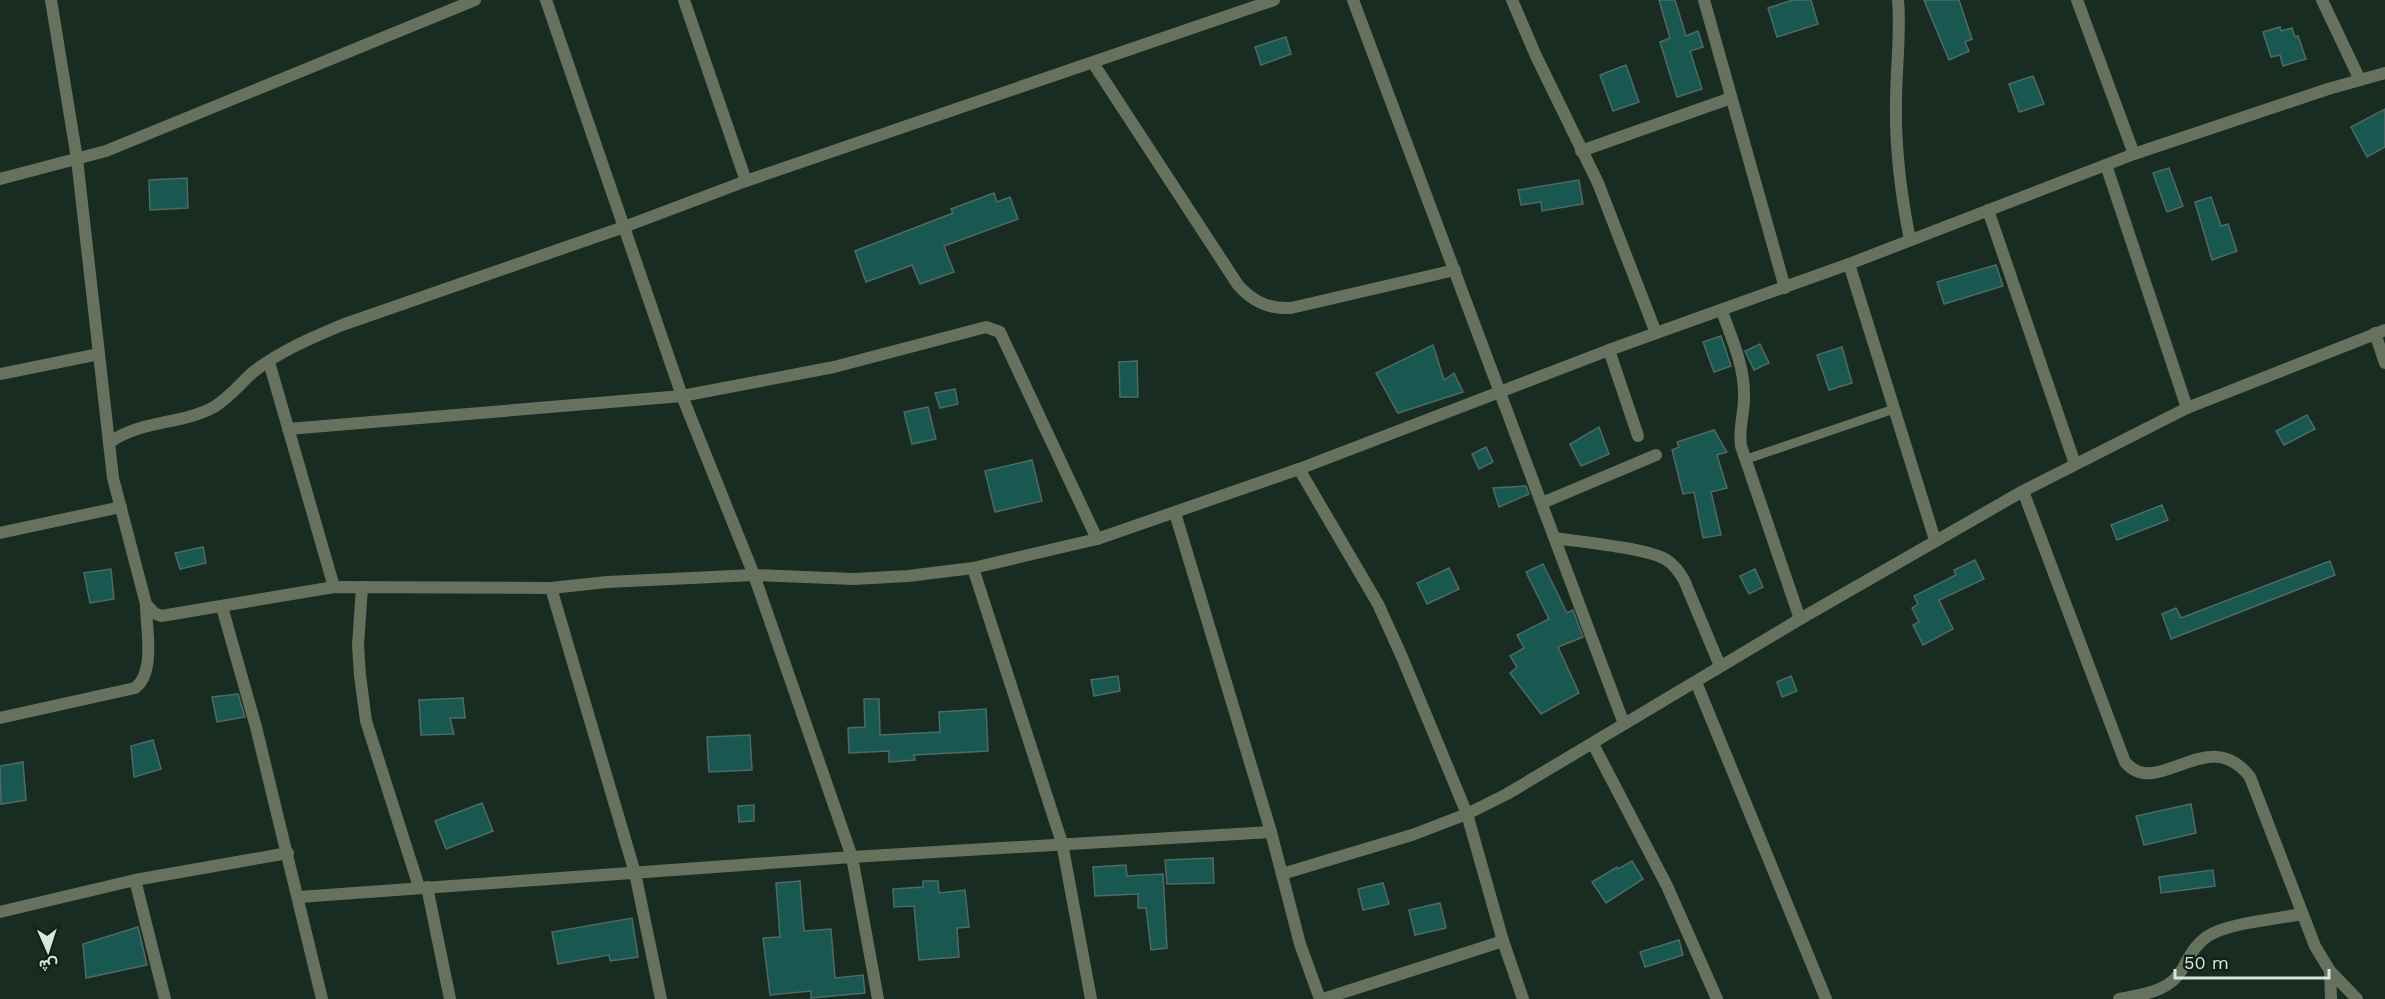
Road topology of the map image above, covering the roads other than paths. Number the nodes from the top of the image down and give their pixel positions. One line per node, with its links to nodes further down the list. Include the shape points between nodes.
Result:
1 (51, 0): 19 (street)
2 (475, 0): 12 (street)
3 (546, 0): 24 (street)
4 (684, 0): 22 (street)
5 (1274, 0): 13 (street)
6 (1353, 0): 27 (street)
7 (1512, 0): 17 (street)
8 (1704, 0): 16 (street)
9 (1898, 0): 25 (street, via 1896,131)
10 (2077, 0): 18 (street)
11 (2322, 0): 15 (street)
12 (451, 5): 19 (street, via 106,151)
13 (1093, 63): 22 (street); 27 (street, via 1238,285 1252,299 1271,307 1291,308)
14 (2385, 73): 15 (street)
15 (2360, 80): 18 (street)
16 (1731, 98): 17 (street); 28 (street)
17 (1581, 151): 31 (street, via 1618,228)
18 (2134, 154): 20 (street)
19 (77, 159): 21 (street); 33 (street)
20 (2106, 165): 23 (street); 39 (street)
21 (0, 179)
22 (747, 181): 24 (street)
23 (1988, 210): 25 (street); 46 (street)
24 (624, 227): 34 (street, via 342,325); 38 (street)
25 (1910, 240): 26 (street)
26 (1849, 264): 28 (street); 40 (street)
27 (1455, 270): 37 (street)
28 (1785, 288): 29 (street)
29 (1722, 310): 31 (street); 45 (street, via 1741,367 1744,405 1739,435)
30 (2380, 332): 35 (street); 39 (street)
31 (1656, 333): 32 (street)
32 (1610, 350): 37 (street); 42 (street)
33 (99, 354): 36 (street); 43 (street)
34 (269, 362): 41 (street); 43 (street, via 213,407 121,434)
35 (2385, 363)
36 (0, 374)
37 (1501, 393): 47 (street); 49 (street)
38 (682, 396): 41 (street); 54 (street, via 834,367 978,328 994,328 1000,332); 57 (street)
39 (2187, 408): 46 (street)
40 (1894, 409): 45 (lane); 55 (street)
41 (288, 429): 58 (street)
42 (1638, 436)
43 (109, 443): 50 (street)
44 (1656, 455): 49 (street)
45 (1747, 459): 63 (street)
46 (2075, 464): 48 (street)
47 (1299, 468): 51 (street); 69 (street, via 1378,604)
48 (2023, 491): 55 (street); 80 (street, via 2124,762 2135,772 2151,774 2215,756 2243,768 2250,777)
49 (1542, 503): 53 (street)
50 (120, 507): 52 (street); 61 (street)
51 (1175, 513): 54 (street); 70 (street)
52 (0, 532)
53 (1555, 538): 64 (street, via 1668,560 1684,580); 67 (street)
54 (1097, 539): 56 (street)
55 (1935, 540): 63 (street)
56 (973, 568): 57 (street, via 854,579); 71 (street)
57 (754, 576): 60 (street); 73 (street)
58 (334, 587): 59 (street); 62 (street)
59 (362, 587): 60 (street); 77 (street, via 358,645 366,721)
60 (551, 588): 74 (street)
61 (146, 604): 62 (street, via 161,616); 66 (street, via 148,666 135,688)
62 (222, 608): 72 (street)
63 (1800, 619): 64 (street)
64 (1720, 666): 65 (street)
65 (1696, 681): 67 (street); 92 (street)
66 (0, 718)
67 (1624, 724): 68 (street)
68 (1593, 744): 69 (street); 91 (street, via 1667,886)
69 (1467, 814): 75 (street, via 1412,835); 81 (street)
70 (1271, 832): 71 (street); 75 (street)
71 (1062, 843): 73 (street); 88 (street)
72 (288, 853): 76 (street); 78 (street)
73 (852, 857): 74 (street); 87 (street)
74 (635, 873): 77 (street); 86 (street)
75 (1282, 874): 89 (street, via 1300,944)
76 (135, 880): 79 (street); 83 (street)
77 (423, 887): 78 (street); 85 (street)
78 (299, 897): 84 (street)
79 (0, 912)
80 (2302, 914): 82 (street); 93 (street, via 2217,931 2200,942 2179,974 2165,987)
81 (1503, 941): 89 (street); 90 (street)
82 (2330, 971): 94 (street); 95 (street)
83 (165, 999)
84 (322, 999)
85 (450, 999)
86 (661, 999)
87 (878, 999)
88 (1091, 999)
89 (1322, 999)
90 (1523, 999)
91 (1717, 999)
92 (1826, 999)
93 (2120, 999)
94 (2331, 999)
95 (2357, 999)

